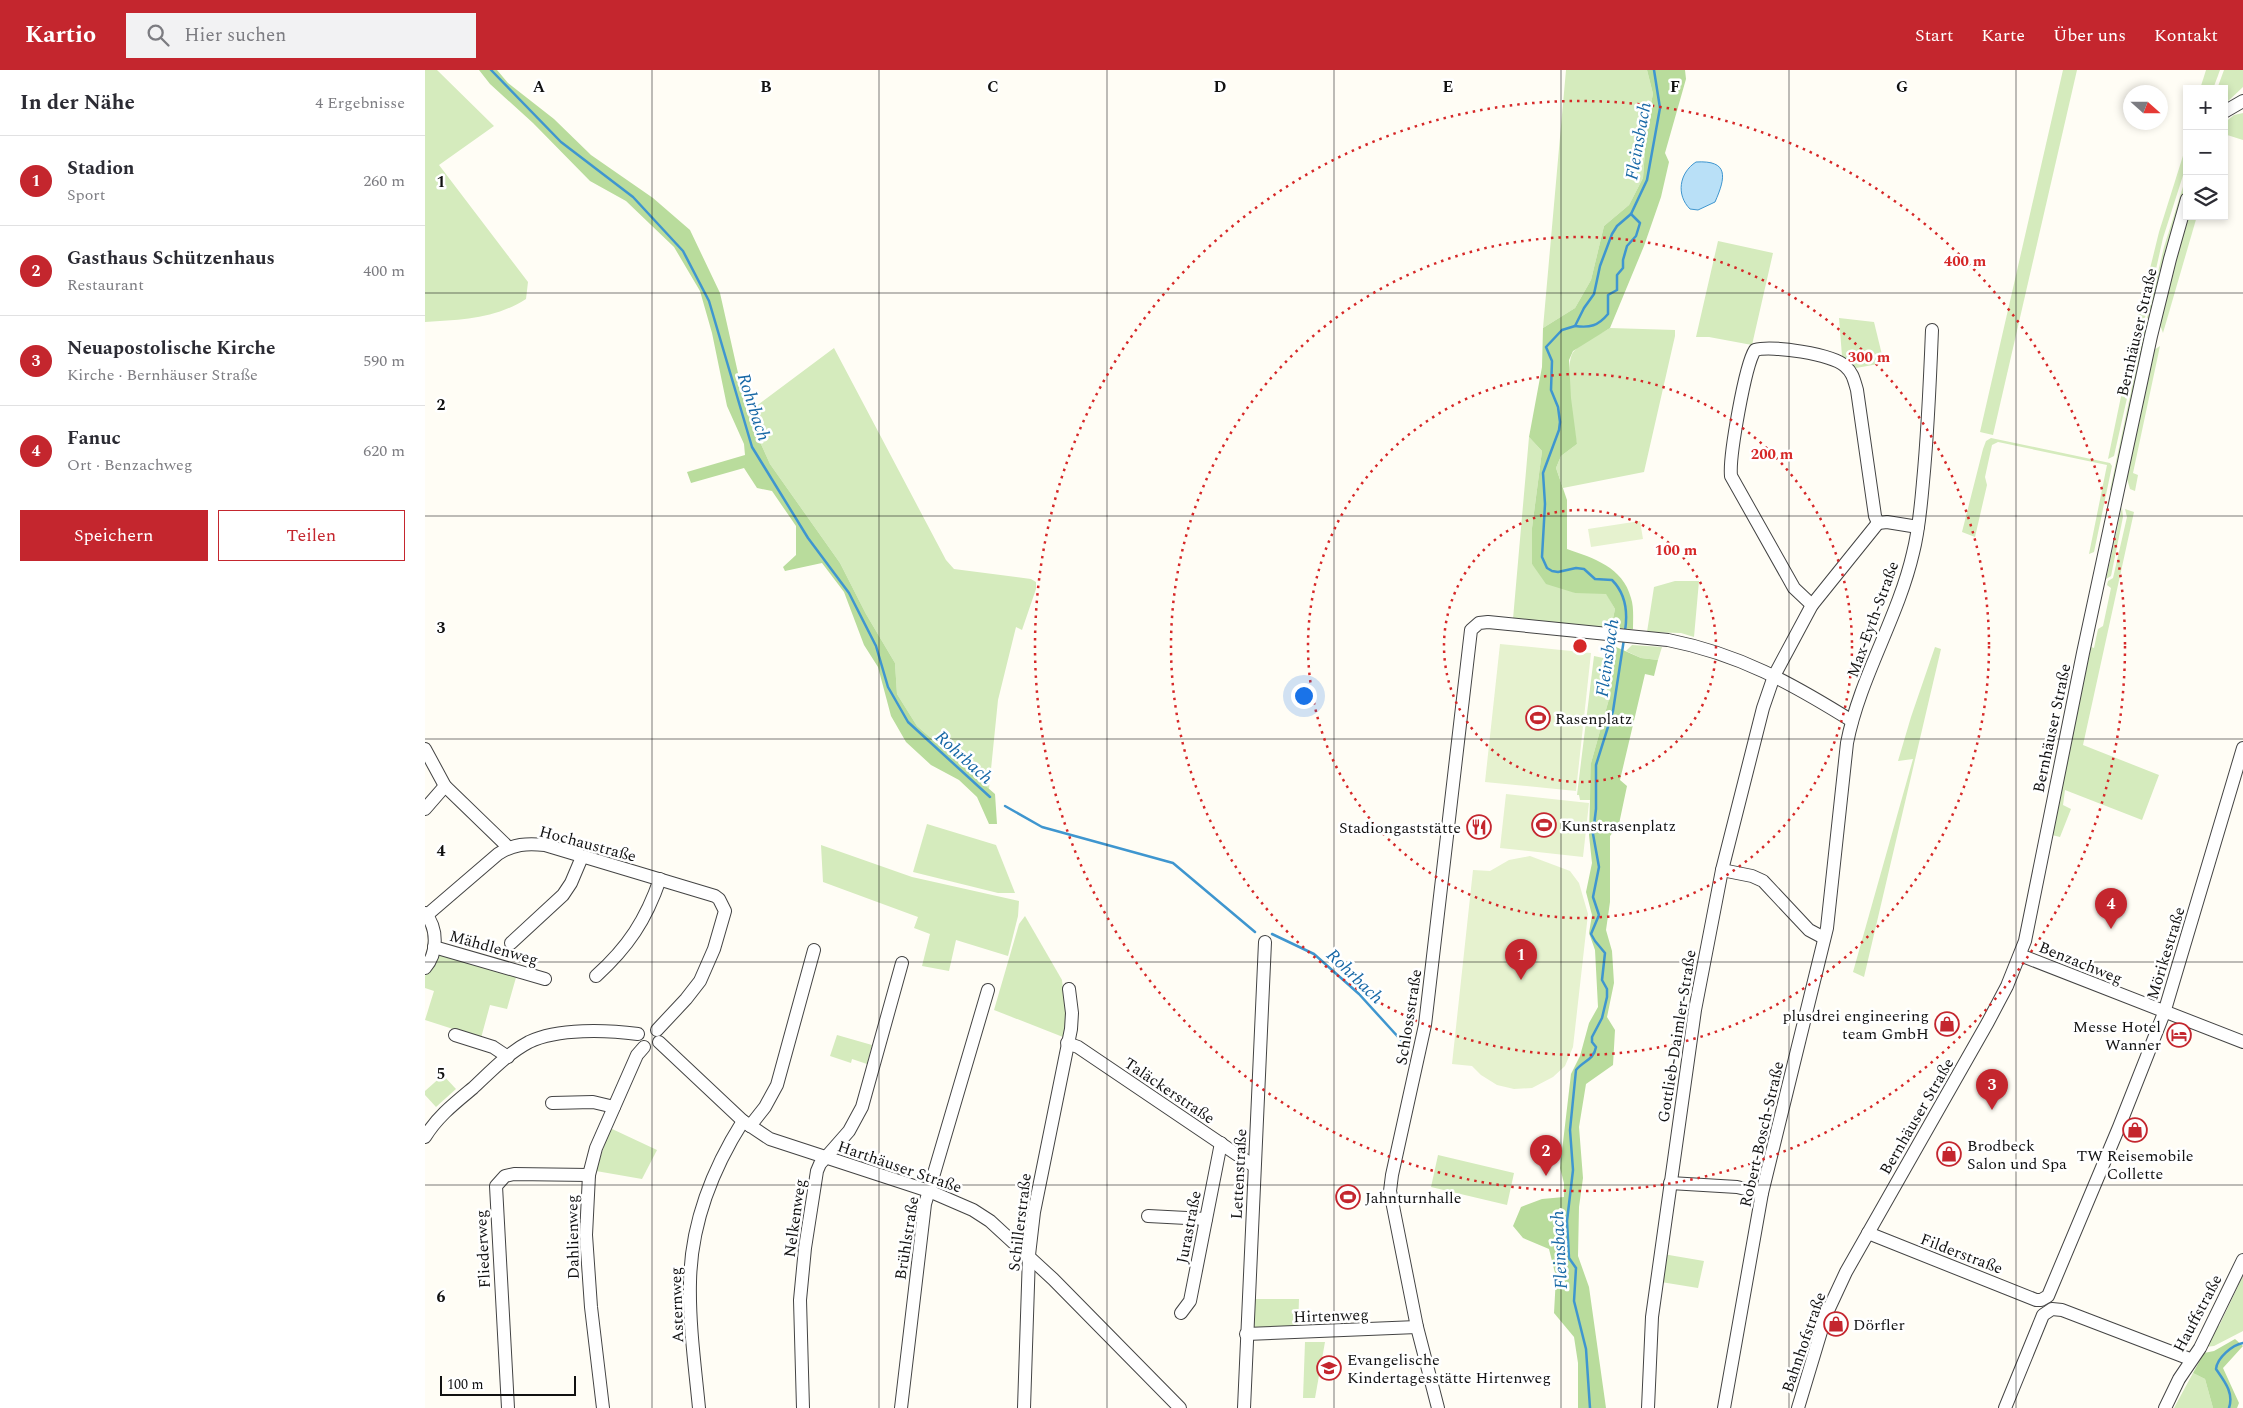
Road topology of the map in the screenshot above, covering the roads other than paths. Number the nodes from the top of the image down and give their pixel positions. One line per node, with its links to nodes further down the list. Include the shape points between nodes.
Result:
1 (2243, 101): 2 (street)
2 (2228, 110)
3 (2183, 212): 24 (street, Bernhäuser Straße, via 2151,336)
4 (1932, 330): 6 (street, Max-Eyth-Straße)
5 (1878, 523): 6 (street); 7 (street, Gottlieb-Daimler-Straße); 7 (street, via 1853,374 1844,365 1827,357 1773,348 1755,350 1731,454 1731,476 1794,588)
6 (1918, 527): 9 (street, Max-Eyth-Straße, via 1900,594)
7 (1812, 605): 8 (street, Gottlieb-Daimler-Straße)
8 (1774, 676): 9 (street); 16 (street, Gottlieb-Daimler-Straße); 57 (street, Schlossstraße, via 1719,652 1668,640 1497,622 1483,621 1473,626 1469,634 1425,1024 1392,1175 1391,1191)
9 (1852, 721): 19 (street, Robert-Bosch-Straße)
10 (2243, 748): 31 (street, Mörikestraße)
11 (425, 749): 12 (street)
12 (445, 786): 13 (street); 14 (street)
13 (425, 809)
14 (508, 847): 15 (street, Hochaustraße, via 545,845); 18 (street, Hochaustraße)
15 (582, 857): 17 (street, Hochaustraße); 21 (street, Mähdlenweg, via 563,895)
16 (1722, 870): 19 (street, via 1763,881 1809,930); 47 (street, Gottlieb-Daimler-Straße, via 1695,1010)
17 (660, 879): 27 (street, via 652,902 632,937); 34 (street, Hochaustraße, via 715,896 725,911 714,949 699,981)
18 (426, 914): 22 (street, via 433,922)
19 (1824, 938): 49 (street, Robert-Bosch-Straße)
20 (1265, 942): 45 (street, Lettenstraße)
21 (511, 943)
22 (434, 947): 26 (street); 28 (street, Mähdlenweg)
23 (814, 950): 41 (street, Asternweg, via 777,1085 765,1107)
24 (2020, 955): 31 (street, Benzachweg); 52 (street, Bernhäuser Straße, via 1989,1022)
25 (902, 963): 44 (street, Nelkenweg, via 862,1107 849,1131)
26 (425, 968)
27 (596, 976)
28 (545, 979)
29 (1069, 988): 36 (street, Schillerstraße, via 1072,1014)
30 (989, 990): 48 (street, Brühlstraße)
31 (2164, 1013): 35 (street, Benzachweg); 55 (street, Mörikestraße)
32 (455, 1034): 38 (street, via 493,1047)
33 (638, 1034): 34 (street, via 646,1026); 37 (street); 38 (street, via 555,1034 528,1043)
34 (658, 1036): 37 (street, via 652,1048); 41 (street, Harthäuser Straße)
35 (2243, 1042)
36 (1067, 1043): 43 (street, Taläckerstraße); 53 (street, Schillerstraße, via 1035,1203)
37 (644, 1047): 40 (street, Dahlienweg)
38 (508, 1057): 42 (street, via 440,1118)
39 (552, 1103): 40 (street, via 593,1102)
40 (614, 1108): 46 (street, Dahlienweg, via 596,1148)
41 (747, 1124): 44 (street, Harthäuser Straße, via 777,1142); 62 (street, Asternweg, via 720,1161 707,1190 691,1255 689,1283)
42 (425, 1137)
43 (1221, 1144): 45 (street, Taläckerstraße); 51 (street, Jurastraße)
44 (827, 1158): 48 (street, Harthäuser Straße); 63 (street, Nelkenweg, via 817,1171 804,1256 800,1300)
45 (1254, 1166): 58 (street, Lettenstraße)
46 (589, 1175): 60 (street, Fliederweg, via 514,1174 505,1176 496,1186); 61 (street, Dahlienweg, via 585,1235)
47 (1670, 1183): 49 (street); 69 (street, Gottlieb-Daimler-Straße, via 1652,1317)
48 (929, 1191): 53 (street, Harthäuser Straße, via 973,1210); 64 (street, Brühlstraße)
49 (1762, 1193): 70 (street, Robert-Bosch-Straße)
50 (1148, 1216): 51 (street)
51 (1206, 1219): 56 (street, Jurastraße, via 1190,1301)
52 (1868, 1233): 55 (street, Filderstraße); 71 (street, Bahnhofstraße, via 1826,1315)
53 (1029, 1255): 65 (street, Schillerstraße); 66 (street, Harthäuser Straße)
54 (2243, 1260): 59 (street, Hauffstraße, via 2200,1348)
55 (2047, 1304): 59 (street, Filderstraße); 72 (street, Mörikestraße)
56 (1181, 1313)
57 (1417, 1327): 58 (street, Hirtenweg); 68 (street, Schlossstraße)
58 (1252, 1334): 67 (street, Lettenstraße)
59 (2190, 1359): 73 (street, Hauffstraße)
60 (508, 1408)
61 (603, 1408)
62 (699, 1408)
63 (803, 1408)
64 (901, 1408)
65 (1024, 1408)
66 (1180, 1408)
67 (1244, 1408)
68 (1439, 1408)
69 (1648, 1408)
70 (1724, 1408)
71 (1798, 1408)
72 (2005, 1408)
73 (2165, 1408)

